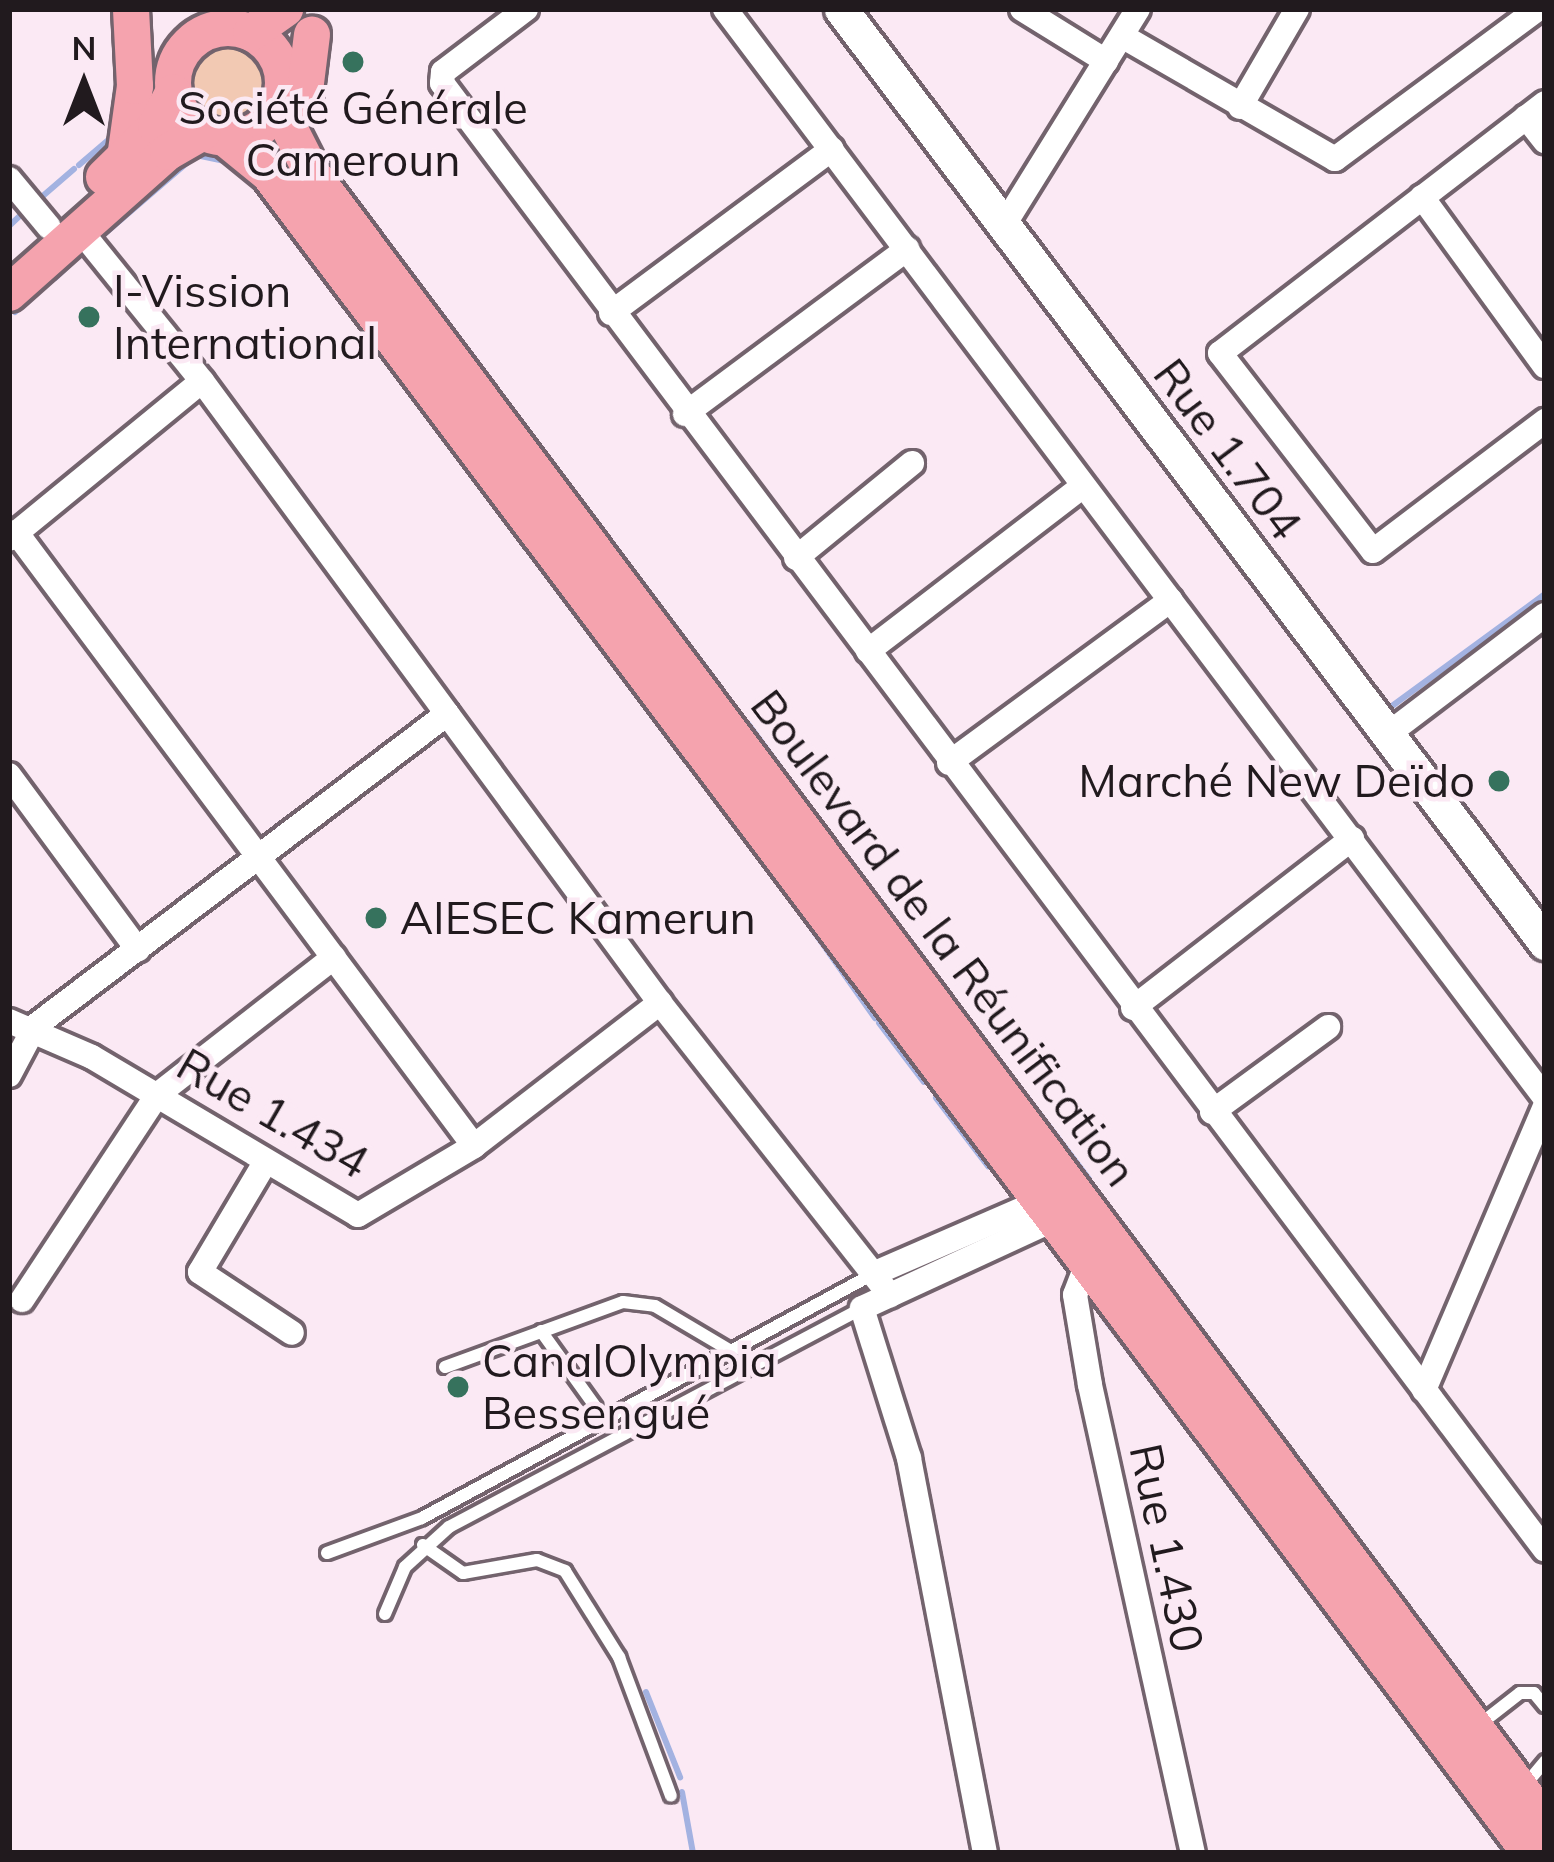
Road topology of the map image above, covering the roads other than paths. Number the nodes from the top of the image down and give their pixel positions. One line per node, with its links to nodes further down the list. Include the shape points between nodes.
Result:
1 (135, 9): 15 (main road); 23 (main road)
2 (186, 9): 12 (main road)
3 (285, 9): 12 (main road)
4 (526, 9): 33 (street, via 441,80)
5 (725, 9): 21 (street)
6 (841, 9): 28 (street, Rue 1.704)
7 (1022, 9): 14 (street)
8 (1138, 9): 13 (street)
9 (1297, 9): 17 (street)
10 (1538, 9): 17 (street, via 1340,158)
11 (324, 22): 16 (main road); 25 (main road, via 303,80)
12 (234, 31): 15 (main road, via 190,43); 16 (main road)
13 (1122, 36): 14 (street); 17 (street)
14 (1106, 61): 28 (street)
15 (174, 80): 19 (main road); 23 (main road, via 156,126)
16 (280, 88): 19 (main road, via 265,123); 25 (main road, Boulevard de la Réunification)
17 (1240, 107)
18 (1536, 110): 20 (street); 27 (street)
19 (214, 135): 22 (main road); 24 (main road)
20 (1545, 141)
21 (832, 149): 30 (street); 33 (street)
22 (168, 152): 24 (main road); 29 (main road)
23 (125, 158): 29 (main road)
24 (256, 160): 64 (main road)
25 (306, 165): 64 (main road, Boulevard de la Réunification)
26 (9, 179): 29 (street)
27 (1422, 197): 34 (street); 37 (street, via 1220,353 1368,550 1384,548 1455,484)
28 (1004, 225): 46 (street, Rue 1.704)
29 (65, 228): 31 (main road); 32 (main road); 35 (street)
30 (908, 249): 36 (street); 39 (street)
31 (9, 261)
32 (9, 293)
33 (611, 313): 36 (street)
34 (1545, 367)
35 (202, 381): 40 (street); 45 (street)
36 (685, 414): 41 (street)
37 (1545, 421)
38 (912, 463): 41 (street)
39 (1083, 486): 42 (street); 44 (street)
40 (13, 535): 50 (street)
41 (796, 558): 44 (street)
42 (1172, 600): 47 (street); 49 (street)
43 (1545, 615): 46 (street)
44 (868, 651): 47 (street)
45 (447, 714): 50 (street); 54 (street)
46 (1388, 734): 51 (street, Rue 1.704)
47 (949, 763): 55 (street)
48 (9, 775): 52 (street)
49 (1352, 839): 55 (street); 60 (street)
50 (261, 860): 52 (street); 53 (street)
51 (1545, 943)
52 (138, 950): 56 (street)
53 (334, 958): 59 (street); 62 (street)
54 (660, 1003): 62 (street, Rue 1.434); 66 (street)
55 (1133, 1008): 61 (street)
56 (22, 1023): 58 (street); 59 (street, Rue 1.434)
57 (1328, 1027): 61 (street)
58 (9, 1076)
59 (157, 1095): 63 (street, Rue 1.434); 68 (street)
60 (1545, 1102): 74 (street)
61 (1212, 1112): 74 (street)
62 (474, 1146): 63 (street, Rue 1.434, via 358,1214)
63 (266, 1161): 71 (street, via 200,1272)
64 (1063, 1203): 65 (main road); 66 (street); 67 (street); 81 (main road, Boulevard de la Réunification)
65 (1088, 1261): 86 (street, Rue 1.430, via 1075,1295 1090,1385); 87 (main road)
66 (873, 1274): 67 (street); 72 (lane)
67 (890, 1294): 69 (street)
68 (22, 1300)
69 (862, 1308): 76 (lane); 85 (street, via 909,1458)
70 (541, 1331): 72 (lane, via 623,1302 655,1306); 73 (lane); 75 (lane)
71 (292, 1333)
72 (731, 1351): 75 (lane)
73 (446, 1367)
74 (1424, 1390): 77 (street)
75 (605, 1420): 78 (lane, via 422,1518)
76 (423, 1545): 79 (lane); 83 (lane, via 463,1573 537,1560 565,1571 619,1657)
77 (1545, 1550)
78 (327, 1553)
79 (385, 1614)
80 (1545, 1706): 81 (lane, via 1520,1693)
81 (1475, 1728): 82 (main road, Boulevard de la Réunification)
82 (1533, 1775): 84 (main road, Boulevard de la Réunification)
83 (670, 1796)
84 (1545, 1821)
85 (985, 1853)
86 (1193, 1853)
87 (1529, 1853)

